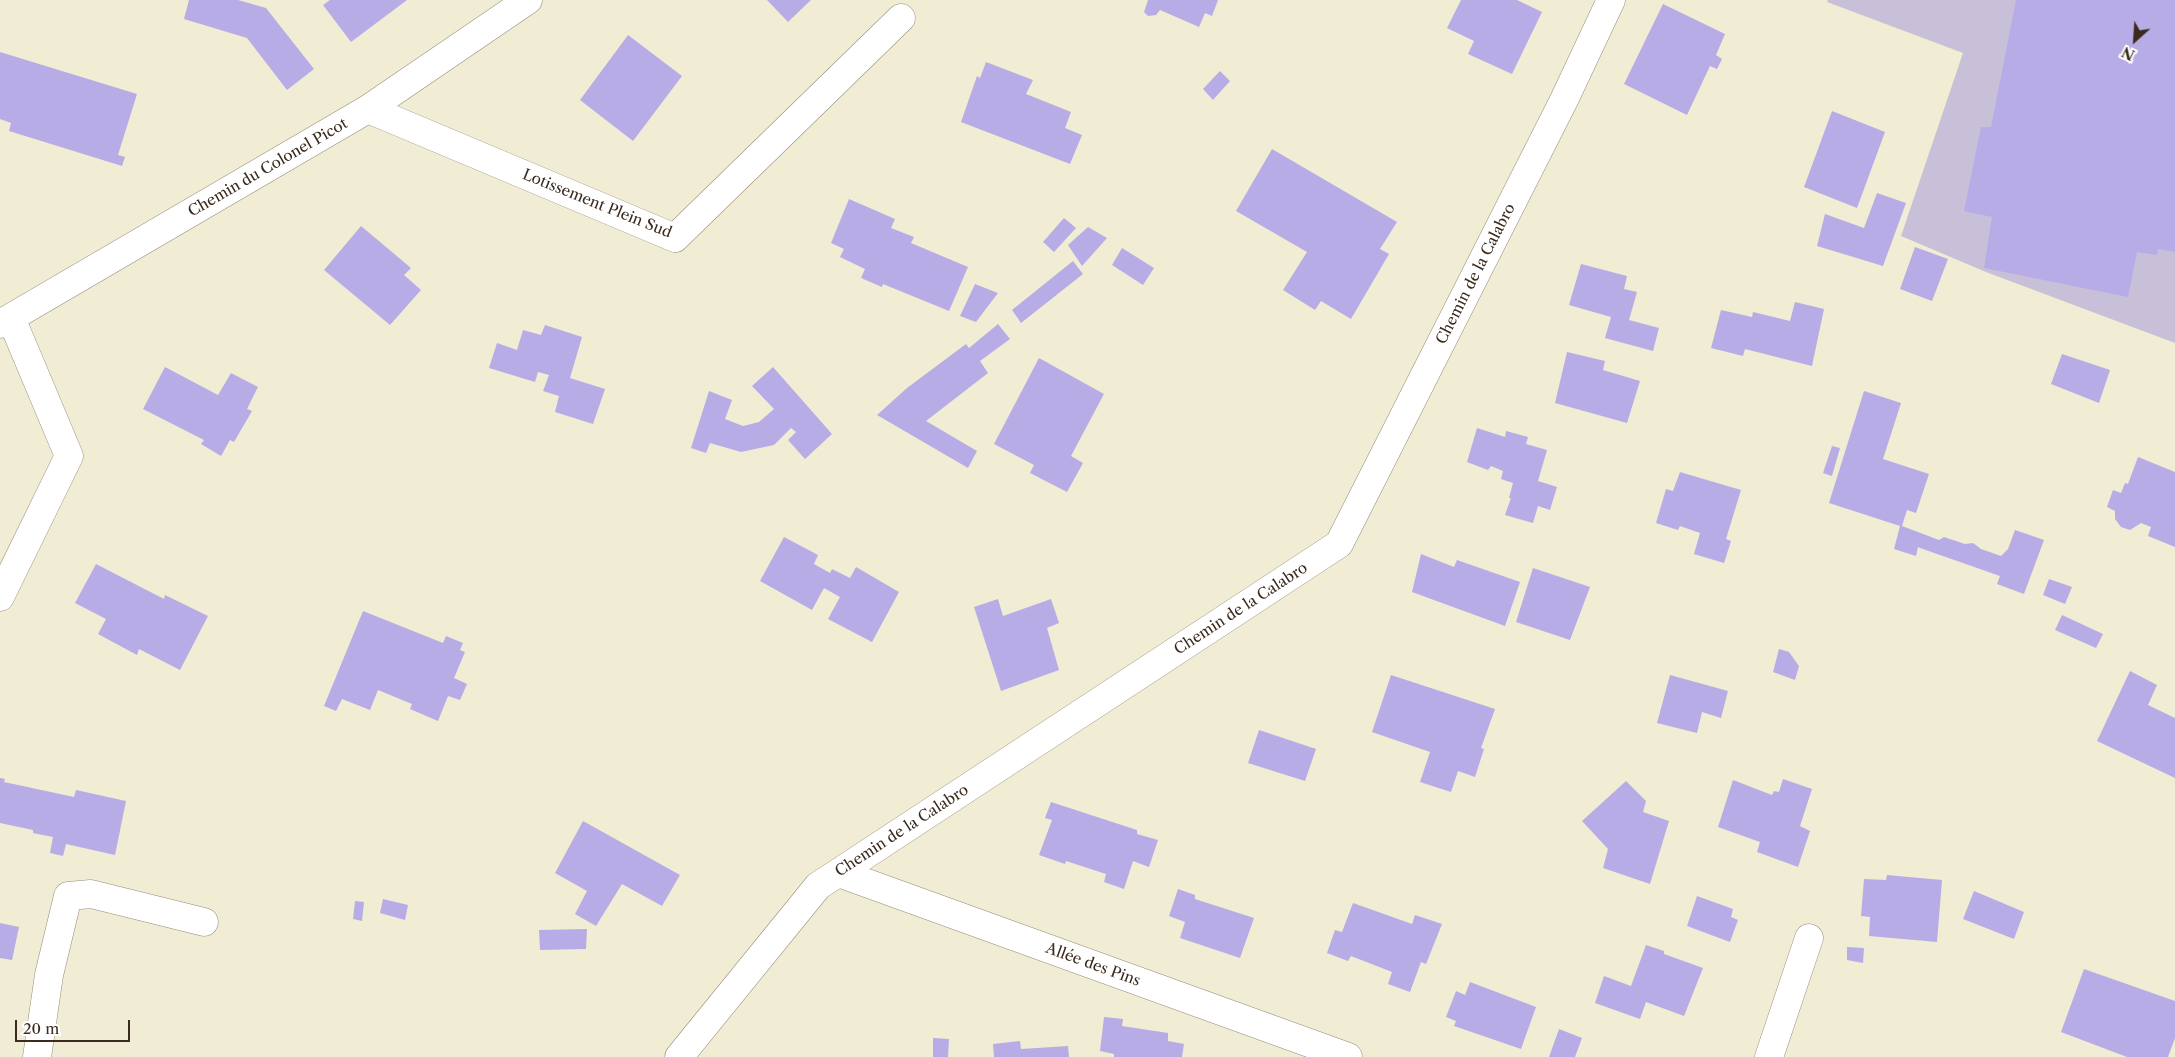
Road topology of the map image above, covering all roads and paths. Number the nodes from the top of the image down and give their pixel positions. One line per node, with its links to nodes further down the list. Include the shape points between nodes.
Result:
1 (528, 0): 4 (street, Chemin du Colonel Picot)
2 (1611, 0): 7 (street, Chemin de la Calabro, via 1564,100 1339,544)
3 (901, 18): 4 (street, Lotissement Plein Sud, via 675,238)
4 (368, 109): 5 (street, Chemin du Colonel Picot)
5 (5, 321): 6 (street, via 69,456)
6 (0, 597)
7 (839, 872): 10 (street, Allée des Pins); 12 (street, Chemin de la Calabro, via 818,886)
8 (204, 922): 11 (street, via 91,894 68,896 49,976)
9 (1809, 938): 14 (street)
10 (1315, 1051): 13 (street, Allée des Pins)
11 (36, 1057)
12 (678, 1057)
13 (1348, 1057)
14 (1769, 1057)

